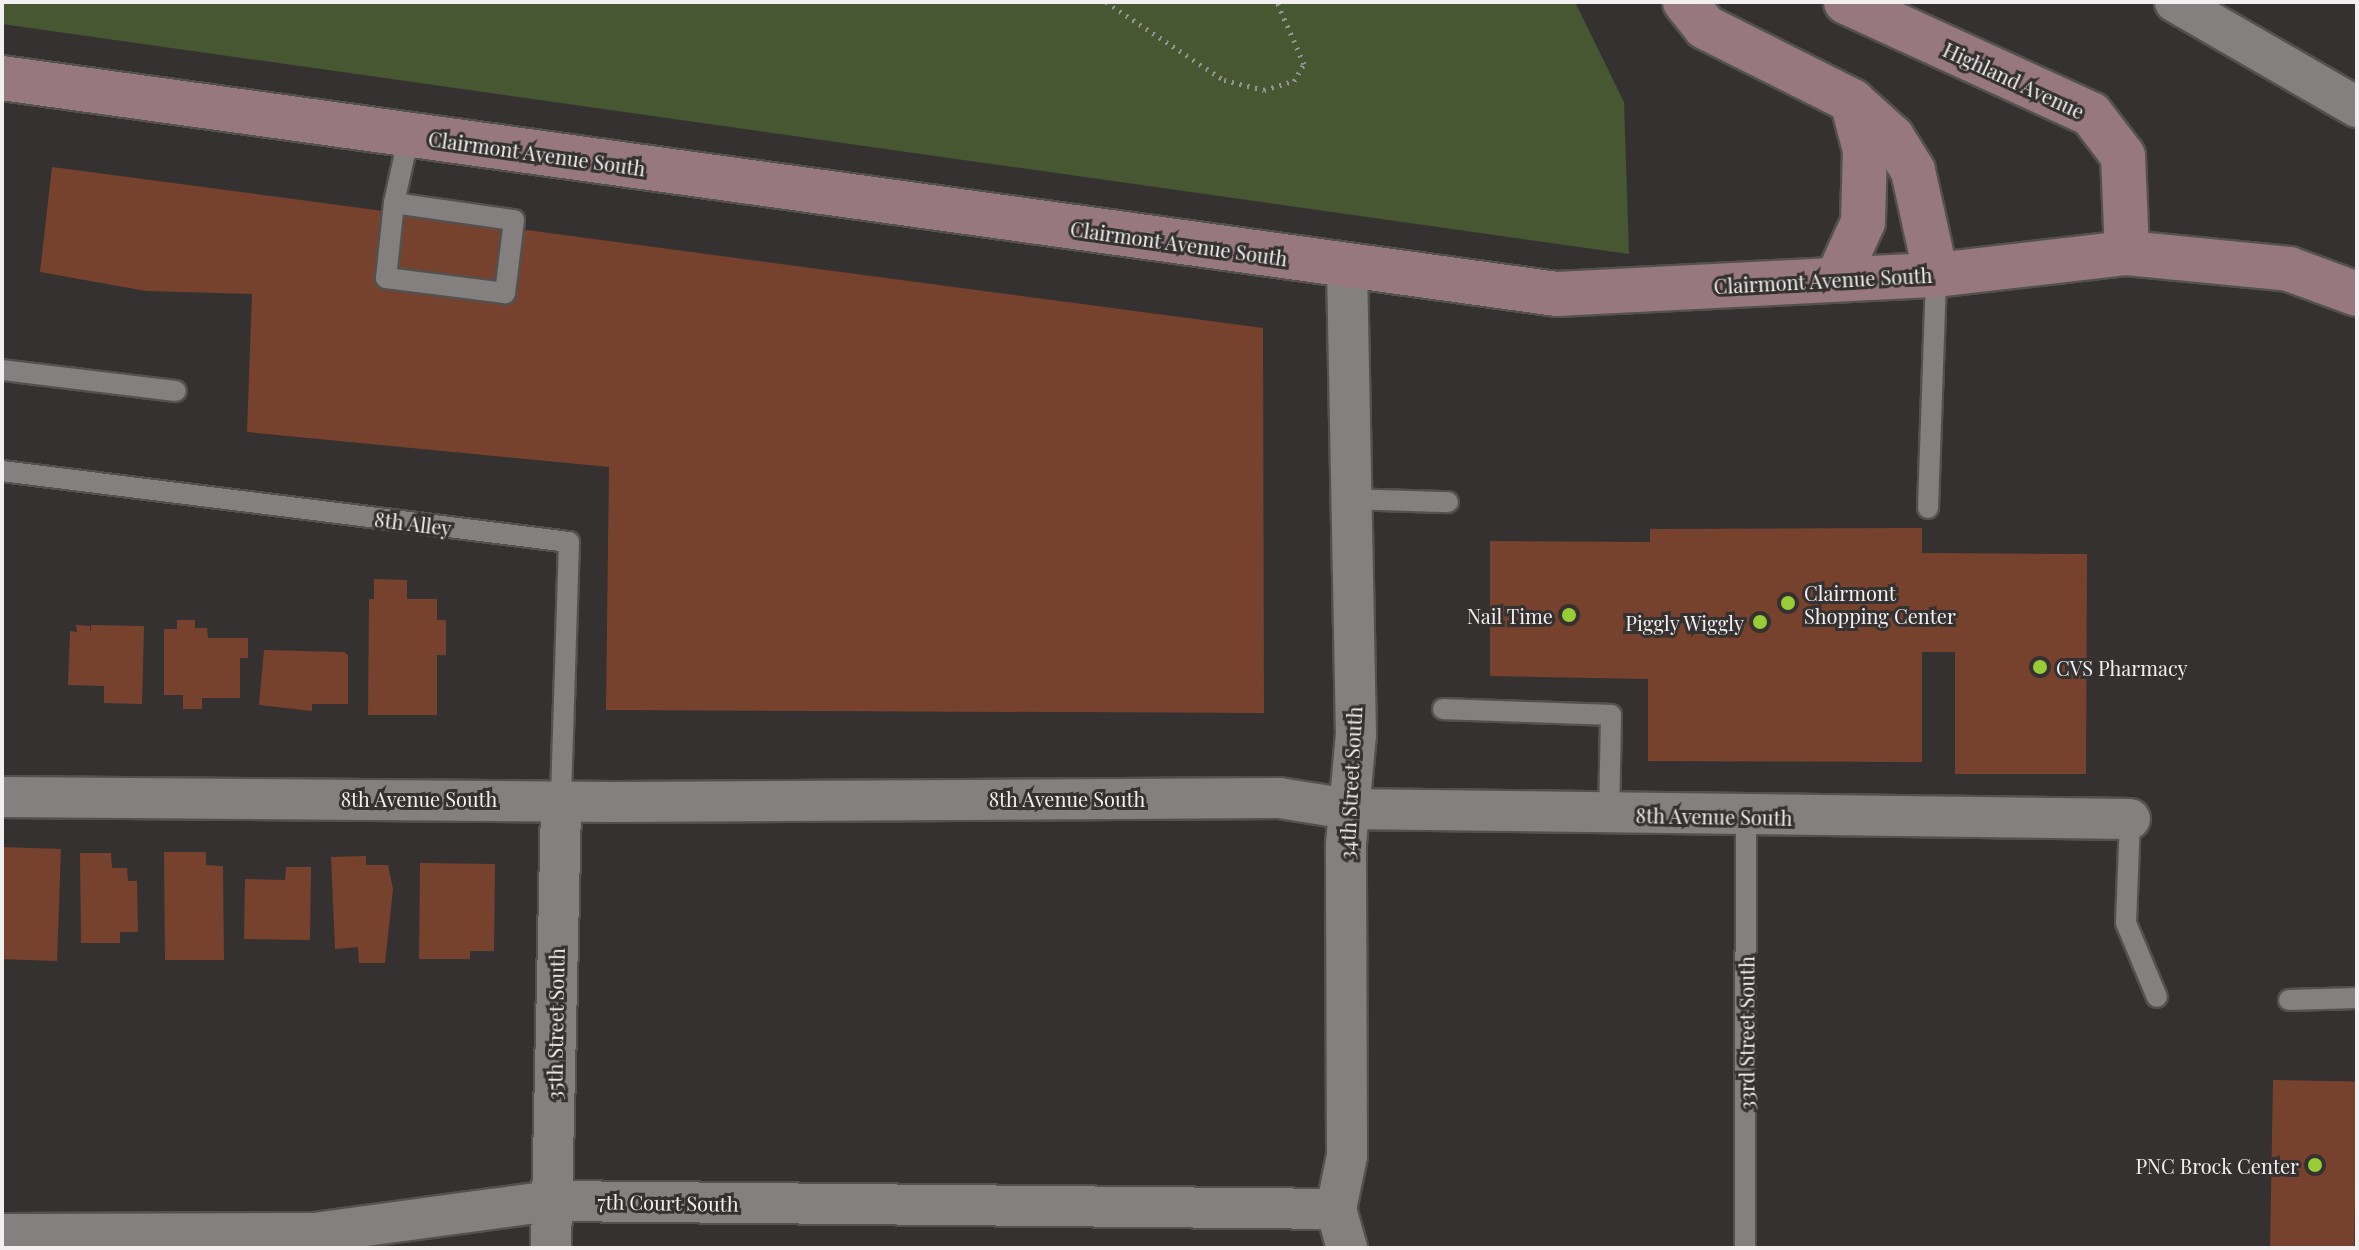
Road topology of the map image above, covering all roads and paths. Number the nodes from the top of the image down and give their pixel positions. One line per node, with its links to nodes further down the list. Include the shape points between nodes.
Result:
1 (1106, 2): 2 (path, via 1224,80 1264,90 1294,81 1304,64)
2 (1277, 2)
3 (1685, 2): 7 (street, via 1705,27)
4 (1846, 2): 11 (street, Highland Avenue, via 2091,114 2123,156)
5 (2175, 2): 8 (street)
6 (2, 78): 9 (street, Clairmont Avenue South)
7 (1852, 101): 13 (street, via 1892,137 1913,171); 14 (street, via 1865,150 1863,222)
8 (2357, 107)
9 (409, 135): 10 (lane); 12 (street, Clairmont Avenue South)
10 (394, 203): 10 (lane, via 386,278 505,293 514,220)
11 (2127, 253): 13 (street, Clairmont Avenue South); 15 (street, Clairmont Avenue South, via 2289,269)
12 (1347, 266): 14 (street, Clairmont Avenue South, via 1557,294); 19 (street, 34th Street South)
13 (1936, 275): 14 (street, Clairmont Avenue South); 21 (lane)
14 (1838, 277)
15 (2357, 294)
16 (2, 370): 17 (lane)
17 (176, 391)
18 (2, 471): 24 (lane, 8th Alley, via 569,542)
19 (1350, 499): 20 (lane); 25 (street, 34th Street South, via 1356,735)
20 (1448, 502)
21 (1928, 508)
22 (1443, 709): 26 (lane, via 1611,715)
23 (2, 797): 24 (street, 8th Avenue South)
24 (561, 800): 25 (street, 8th Avenue South, via 1279,798); 32 (street, 35th Street South)
25 (1349, 809): 26 (street, 8th Avenue South); 33 (street, 34th Street South, via 1347,1156)
26 (1609, 815): 27 (street, 8th Avenue South)
27 (1746, 818): 28 (street, 8th Avenue South); 37 (lane, 33rd Street South)
28 (2130, 819): 29 (lane, via 2126,923)
29 (2157, 997)
30 (2357, 998): 31 (lane)
31 (2289, 1000)
32 (551, 1201): 33 (street, 7th Court South); 34 (street, 7th Court South, via 314,1233); 35 (street, 35th Street South)
33 (1336, 1209): 36 (street, 34th Street South)
34 (2, 1234)
35 (551, 1248)
36 (1347, 1248)
37 (1745, 1248)

